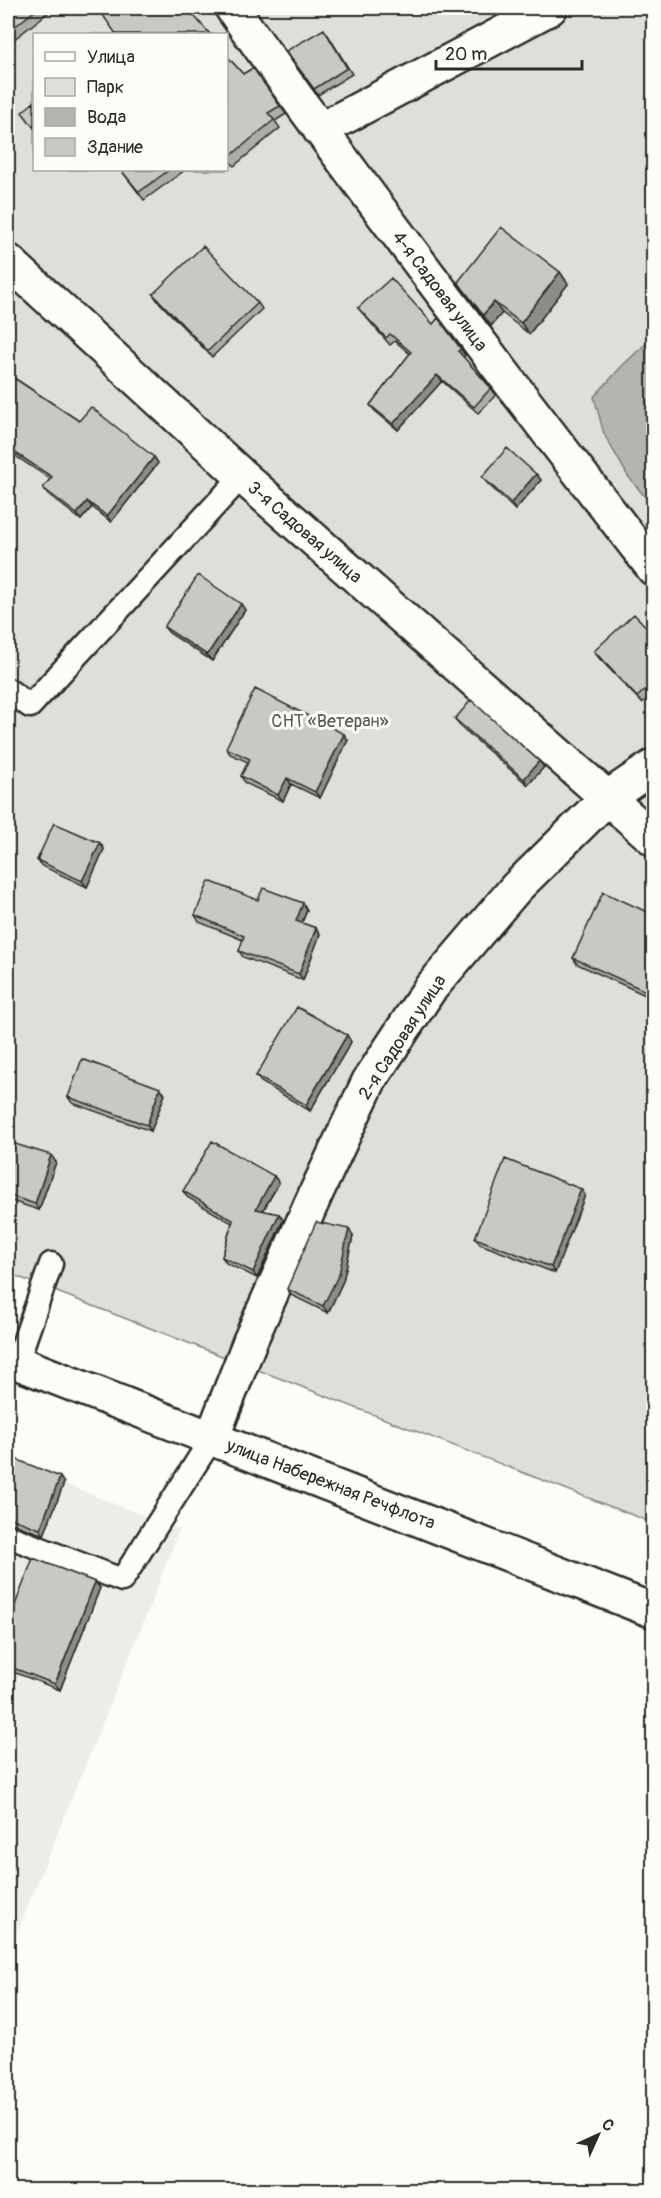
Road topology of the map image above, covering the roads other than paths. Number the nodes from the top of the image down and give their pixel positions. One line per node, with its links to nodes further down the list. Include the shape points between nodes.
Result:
1 (232, 8): 3 (street, 4-я Садовая улица)
2 (550, 8): 3 (street)
3 (320, 130): 6 (street, 4-я Садовая улица)
4 (8, 261): 5 (street, 3-я Садовая улица)
5 (242, 476): 7 (lane, via 30,706); 9 (street, 3-я Садовая улица)
6 (654, 569)
7 (8, 690)
8 (654, 766): 9 (street, 2-я Садовая улица)
9 (607, 798): 10 (street, 3-я Садовая улица); 13 (street, 2-я Садовая улица, via 516,888 429,990 369,1081 250,1341)
10 (654, 838)
11 (51, 1264): 12 (lane)
12 (12, 1360): 13 (street, улица Набережная Речфлота)
13 (212, 1438): 14 (lane, via 122,1580); 15 (street, улица Набережная Речфлота)
14 (8, 1536)
15 (654, 1611)

